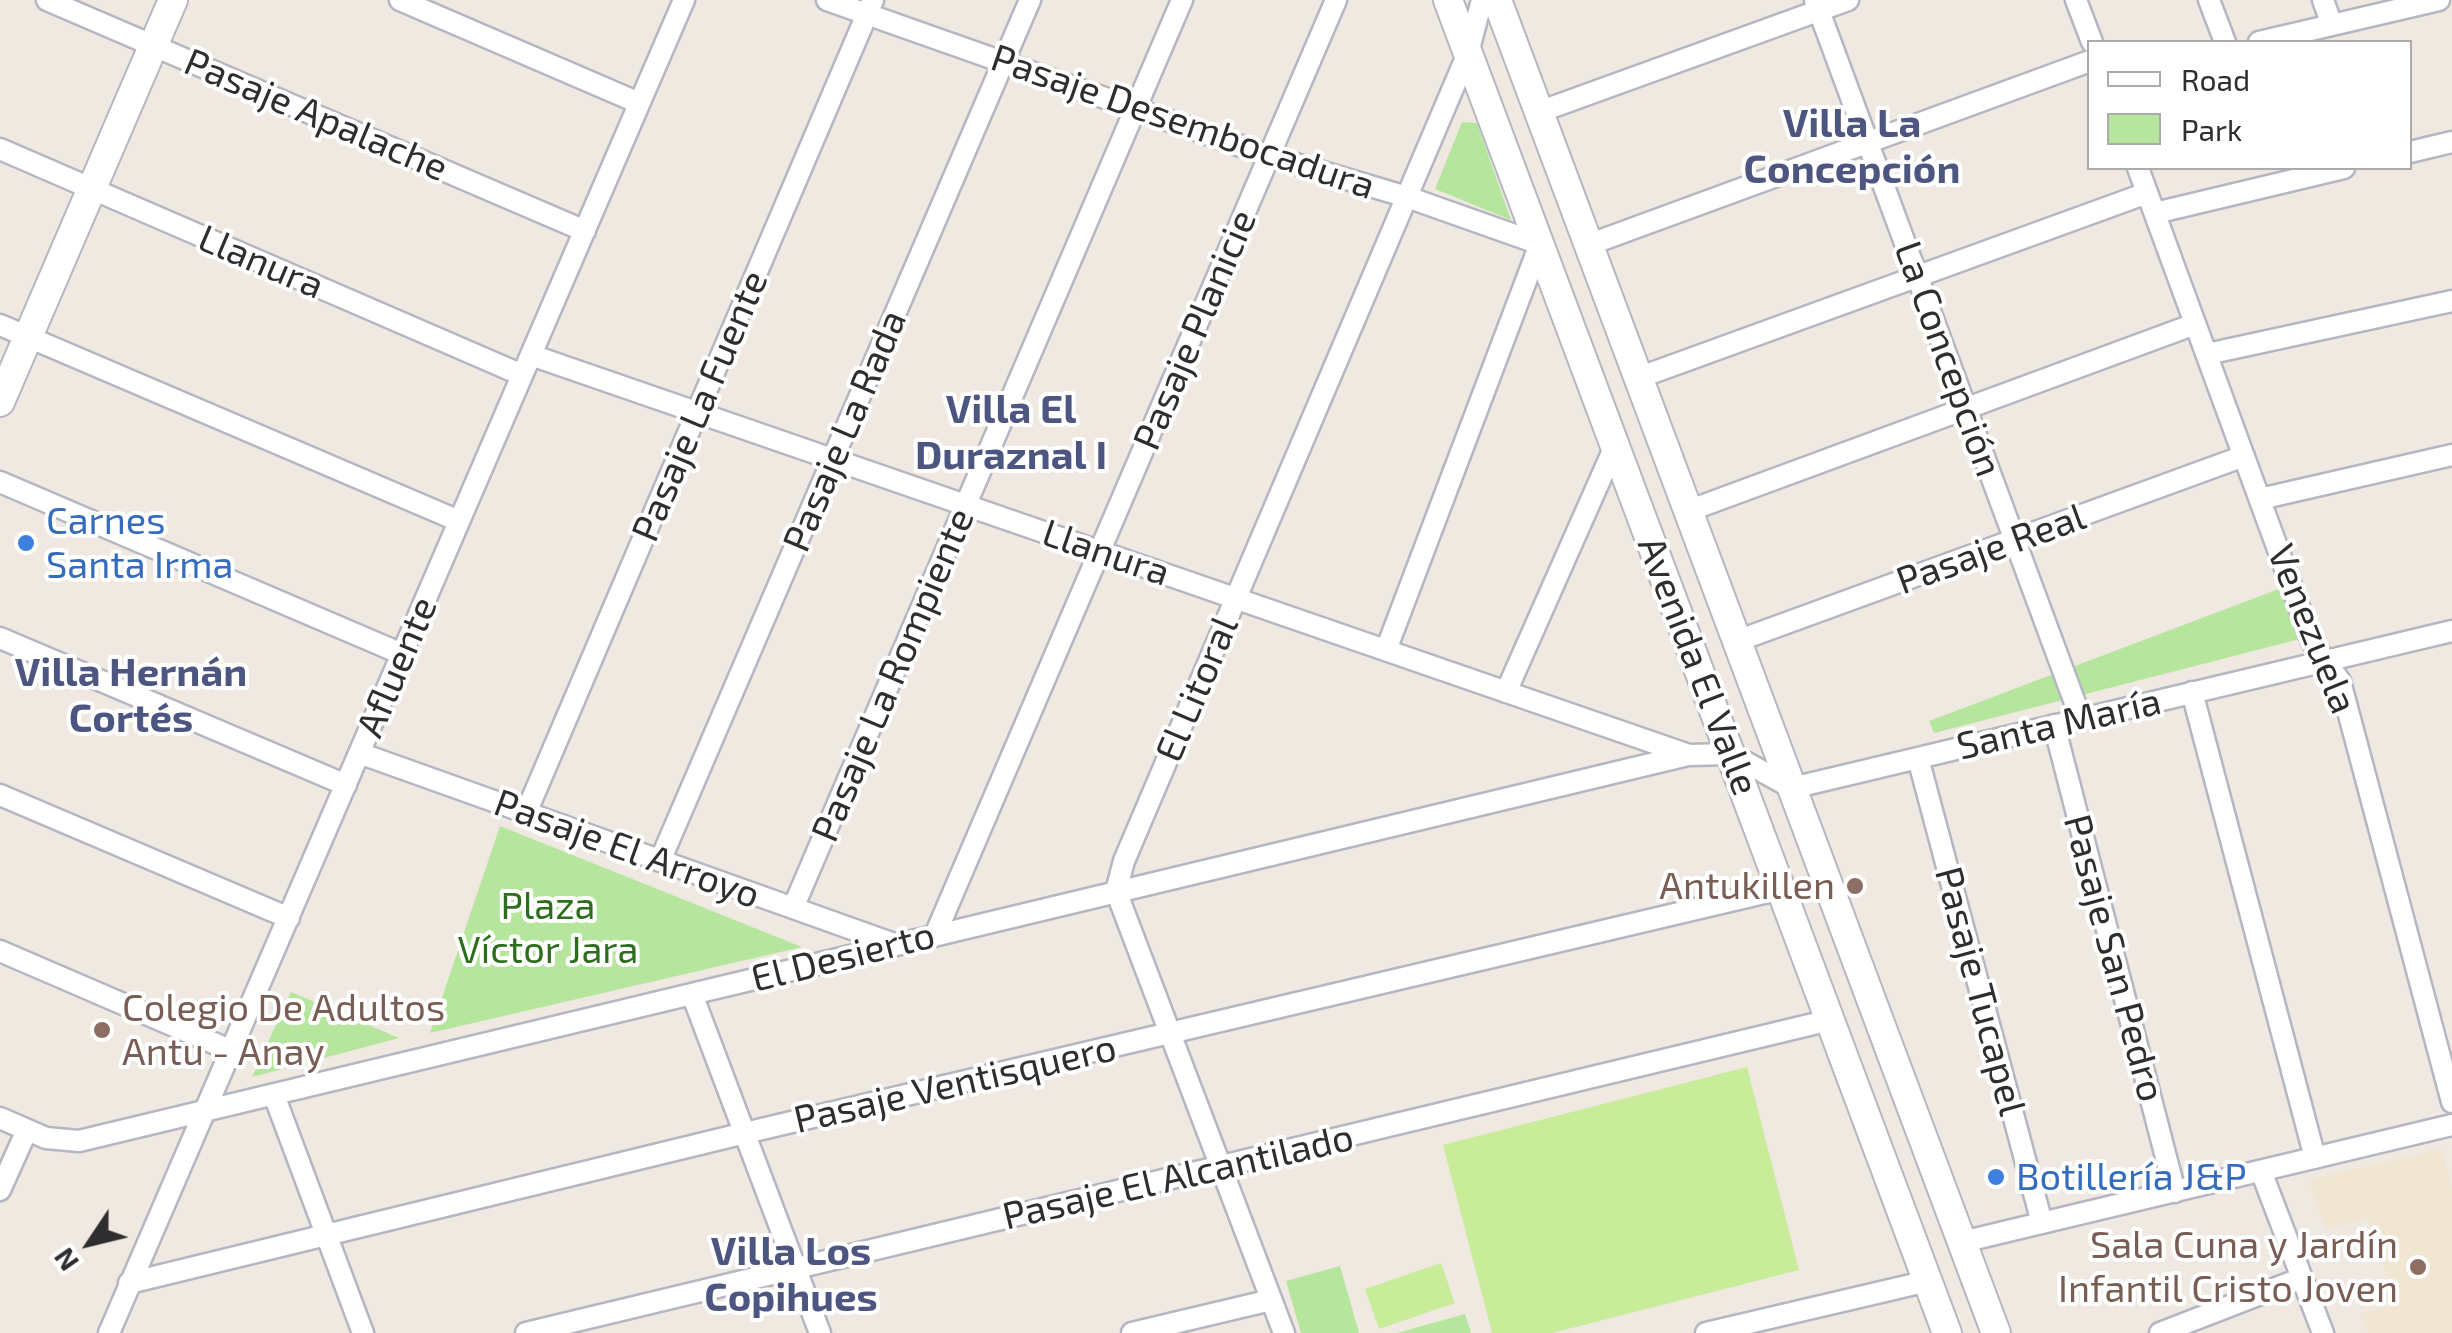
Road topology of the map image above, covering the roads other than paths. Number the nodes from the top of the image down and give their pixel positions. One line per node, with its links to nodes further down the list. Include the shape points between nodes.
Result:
1 (47, 0): 23 (street, Pasaje Apalache)
2 (173, 0): 23 (street)
3 (400, 0): 27 (street)
4 (684, 0): 27 (street, Afluente)
5 (827, 0): 18 (street, Pasaje Desembocadura)
6 (1030, 0): 25 (street, Pasaje La Rada)
7 (1182, 0): 28 (street, Pasaje La Rompiente)
8 (1336, 0): 34 (street, Pasaje Planicie)
9 (1448, 0): 24 (street, Avenida El Valle)
10 (1482, 0): 24 (street, El Litoral)
11 (1497, 0): 29 (street, Avenida El Valle)
12 (1848, 0): 17 (street)
13 (2076, 0): 20 (street)
14 (2209, 0): 21 (street)
15 (2323, 0): 19 (street)
16 (2436, 0): 19 (street)
17 (1817, 5): 29 (street); 30 (street, La Concepción)
18 (870, 7): 25 (street, Pasaje Desembocadura); 53 (street, Pasaje La Fuente)
19 (2332, 25): 22 (street)
20 (2091, 40)
21 (2224, 40)
22 (2268, 40)
23 (154, 46): 37 (street); 40 (street, Pasaje Apalache)
24 (1468, 53): 38 (street, El Litoral); 42 (street, Avenida El Valle)
25 (1003, 62): 28 (street, Pasaje Desembocadura); 57 (street, Pasaje La Rada)
26 (2087, 62): 30 (street)
27 (640, 103): 40 (street, Afluente)
28 (1136, 109): 34 (street, Pasaje Desembocadura); 60 (street, Pasaje La Rompiente)
29 (1539, 112): 41 (street, Avenida El Valle)
30 (1868, 142): 41 (street); 43 (street, La Concepción)
31 (2452, 142): 33 (street)
32 (0, 148): 37 (street, Llanura)
33 (2412, 152)
34 (1269, 156): 38 (street, Pasaje Desembocadura); 64 (street, Pasaje Planicie)
35 (2139, 170): 39 (street, Venezuela)
36 (2333, 170): 39 (street)
37 (92, 189): 47 (street); 49 (street, Llanura)
38 (1407, 197): 42 (street, Pasaje Desembocadura); 65 (street, El Litoral)
39 (2151, 203): 43 (street); 45 (street, Venezuela)
40 (585, 230): 49 (street, Afluente)
41 (1585, 236): 42 (street); 50 (street, Avenida El Valle)
42 (1540, 244): 54 (street, Avenida El Valle); 69 (street)
43 (1918, 276): 50 (street); 52 (street, La Concepción)
44 (2452, 301): 48 (street)
45 (2195, 324): 48 (street, Venezuela); 52 (street)
46 (0, 325): 47 (street)
47 (28, 337): 51 (street); 62 (street)
48 (2206, 354): 56 (street, Venezuela)
49 (526, 365): 53 (street, Llanura); 62 (street, Afluente)
50 (1638, 378): 61 (street, Avenida El Valle)
51 (0, 402)
52 (1966, 408): 61 (street); 63 (street, La Concepción)
53 (697, 413): 57 (street, Llanura); 83 (street, Pasaje La Fuente)
54 (1615, 446): 72 (street); 78 (street, Avenida El Valle)
55 (2452, 454): 59 (street)
56 (2244, 456): 59 (street, Venezuela); 63 (street, Pasaje Real)
57 (833, 459): 60 (street, Llanura); 84 (street, Pasaje La Rada)
58 (0, 482): 70 (street)
59 (2260, 499): 71 (street, Venezuela, via 2312,642)
60 (966, 505): 64 (street, Llanura); 87 (street, Pasaje La Rompiente)
61 (1688, 511): 68 (street, Avenida El Valle)
62 (460, 521): 70 (street, Afluente)
63 (2015, 540): 68 (street, Pasaje Real); 74 (street, La Concepción)
64 (1100, 551): 65 (street, Llanura); 89 (street, Pasaje Planicie)
65 (1236, 598): 69 (street, Llanura); 86 (street, El Litoral)
66 (2452, 630): 71 (street)
67 (0, 638): 80 (street)
68 (1737, 642): 81 (street, Avenida El Valle)
69 (1386, 650): 72 (street, Llanura)
70 (402, 654): 76 (street, Afluente)
71 (2326, 660): 73 (street, Santa María); 97 (street, Venezuela, via 2340,681)
72 (1506, 692): 77 (street, Llanura)
73 (2192, 692): 74 (street, Santa María); 103 (street)
74 (2081, 719): 75 (street, Santa María)
75 (2054, 725): 79 (street, Santa María); 107 (street, Pasaje San Pedro)
76 (360, 753): 80 (street, Afluente); 83 (street, Pasaje El Arroyo)
77 (1689, 754): 78 (street, Llanura); 86 (street, El Desierto)
78 (1730, 754): 81 (street, Llanura); 85 (street, Avenida El Valle)
79 (1918, 758): 81 (street, Santa María); 108 (street, Pasaje Tucapel)
80 (346, 785): 88 (street, Afluente)
81 (1792, 788): 110 (street, Avenida El Valle)
82 (0, 795): 88 (street)
83 (526, 813): 84 (street, Pasaje El Arroyo)
84 (660, 861): 87 (street, Pasaje El Arroyo)
85 (1781, 889): 93 (street, Avenida El Valle); 94 (street, Pasaje Ventisquero)
86 (1116, 892): 89 (street, El Desierto); 94 (street)
87 (793, 908): 90 (street, Pasaje El Arroyo)
88 (289, 918): 95 (street, Afluente)
89 (935, 935): 90 (street, El Desierto)
90 (896, 945): 92 (street, El Desierto)
91 (0, 951): 95 (street)
92 (692, 994): 96 (street, El Desierto); 102 (street)
93 (1830, 1020): 104 (street, Pasaje El Alcantilado); 113 (street, Avenida El Valle)
94 (1170, 1033): 102 (street, Pasaje Ventisquero); 104 (street)
95 (232, 1051): 98 (street, Afluente)
96 (274, 1095): 98 (street, El Desierto); 109 (street)
97 (2452, 1102)
98 (205, 1112): 101 (street, El Desierto, via 79,1142); 114 (street, Afluente)
99 (0, 1118): 101 (street, El Desierto)
100 (2452, 1125): 103 (street)
101 (27, 1130): 106 (street)
102 (744, 1133): 109 (street, Pasaje Ventisquero); 111 (street)
103 (2314, 1158): 105 (street)
104 (1221, 1168): 111 (street, Pasaje El Alcantilado); 115 (street)
105 (2261, 1171): 107 (street); 112 (street)
106 (0, 1190)
107 (2175, 1192): 108 (street)
108 (2042, 1224): 110 (street)
109 (325, 1235): 114 (street, Pasaje Ventisquero); 117 (street)
110 (1962, 1242): 124 (street, Avenida El Valle)
111 (795, 1266): 118 (street, Pasaje El Alcantilado); 119 (street)
112 (2302, 1278): 125 (street); 126 (street)
113 (1928, 1281): 122 (street); 123 (street, Avenida El Valle)
114 (129, 1283): 116 (street, Afluente)
115 (1271, 1300): 120 (street); 121 (street)
116 (109, 1333)
117 (363, 1333)
118 (526, 1333)
119 (820, 1333)
120 (1132, 1333)
121 (1284, 1333)
122 (1706, 1333)
123 (1948, 1333)
124 (1996, 1333)
125 (2160, 1333)
126 (2323, 1333)

